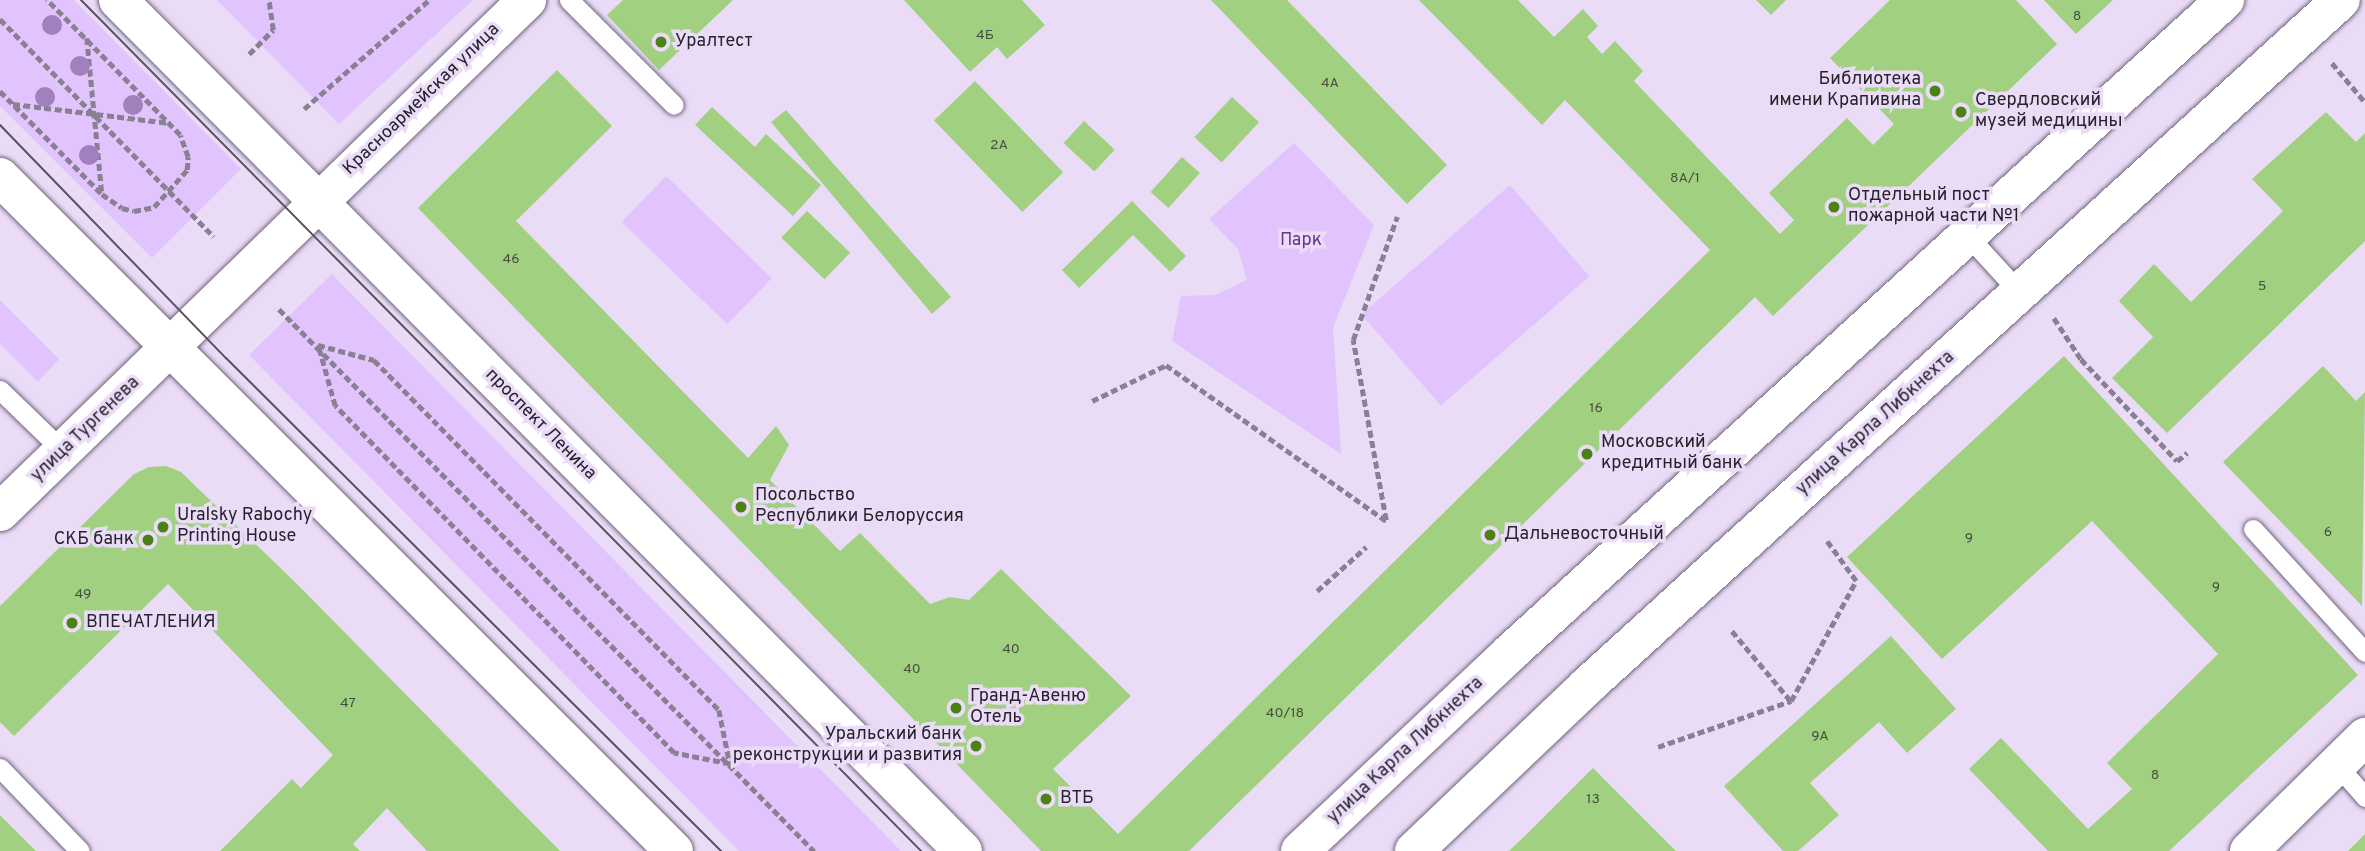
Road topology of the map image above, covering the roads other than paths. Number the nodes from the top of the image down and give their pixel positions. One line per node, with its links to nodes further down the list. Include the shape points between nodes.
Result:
1 (118, 0): 8 (main road, проспект Ленина)
2 (527, 0): 8 (main road, Красноармейская улица)
3 (569, 0): 6 (lane)
4 (2225, 0): 9 (main road, улица Карла Либкнехта)
5 (2341, 0): 10 (main road, улица Карла Либкнехта)
6 (674, 105)
7 (0, 177): 11 (main road)
8 (318, 201): 11 (main road, Красноармейская улица); 23 (main road, проспект Ленина)
9 (1967, 235): 10 (lane); 24 (main road, улица Карла Либкнехта)
10 (2021, 294): 25 (main road, улица Карла Либкнехта, via 1596,677)
11 (171, 347): 13 (main road, улица Тургенева); 22 (main road)
12 (0, 390): 13 (lane)
13 (64, 452): 14 (main road, улица Тургенева)
14 (0, 512)
15 (2253, 529): 16 (lane)
16 (2365, 652)
17 (2365, 737): 18 (main road)
18 (2337, 765): 20 (lane); 26 (main road)
19 (0, 768): 21 (lane)
20 (2365, 797)
21 (80, 851)
22 (674, 851)
23 (963, 851)
24 (1300, 851)
25 (1414, 851)
26 (2249, 851)

